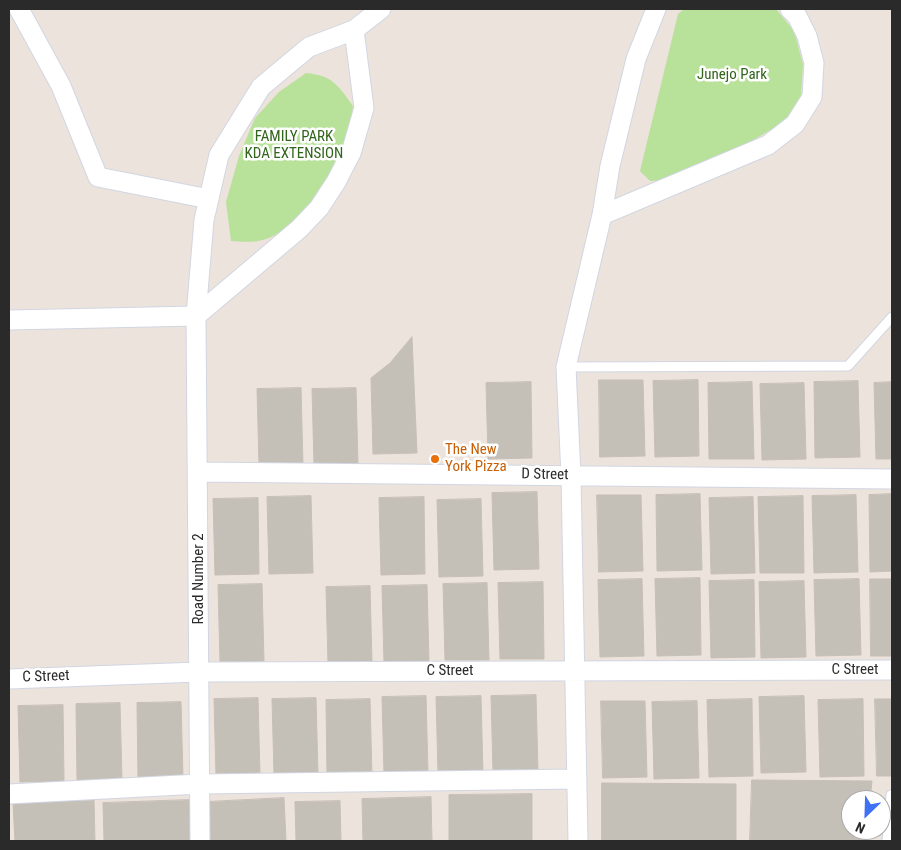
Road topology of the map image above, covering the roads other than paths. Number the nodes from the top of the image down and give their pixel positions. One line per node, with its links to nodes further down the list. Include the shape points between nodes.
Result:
1 (19, 9): 6 (street, via 61,86 98,177)
2 (382, 9): 5 (street, Road Number 2)
3 (656, 9): 7 (street, via 636,59 610,166)
4 (790, 9): 7 (street, via 807,36 814,63 812,97 795,124 768,145)
5 (354, 30): 6 (street, Road Number 2, via 310,47 261,86 219,155); 8 (street, via 364,108 352,153 336,182 319,208 299,229)
6 (209, 199): 8 (street, Road Number 2, via 204,220)
7 (602, 215): 11 (street)
8 (196, 316): 10 (street); 12 (street, Road Number 2)
9 (892, 317): 11 (lane, via 848,366)
10 (9, 320)
11 (566, 367): 13 (street)
12 (199, 472): 13 (street, D Street); 17 (street, Road Number 2)
13 (571, 476): 14 (street, D Street); 15 (street)
14 (892, 478)
15 (575, 670): 16 (street, C Street); 17 (street, C Street); 19 (street)
16 (892, 670)
17 (199, 672): 18 (street, C Street); 20 (street, Road Number 2)
18 (9, 678)
19 (577, 779): 20 (street); 23 (street)
20 (200, 784): 21 (street); 22 (street, Road Number 2)
21 (9, 794)
22 (200, 841)
23 (578, 841)

